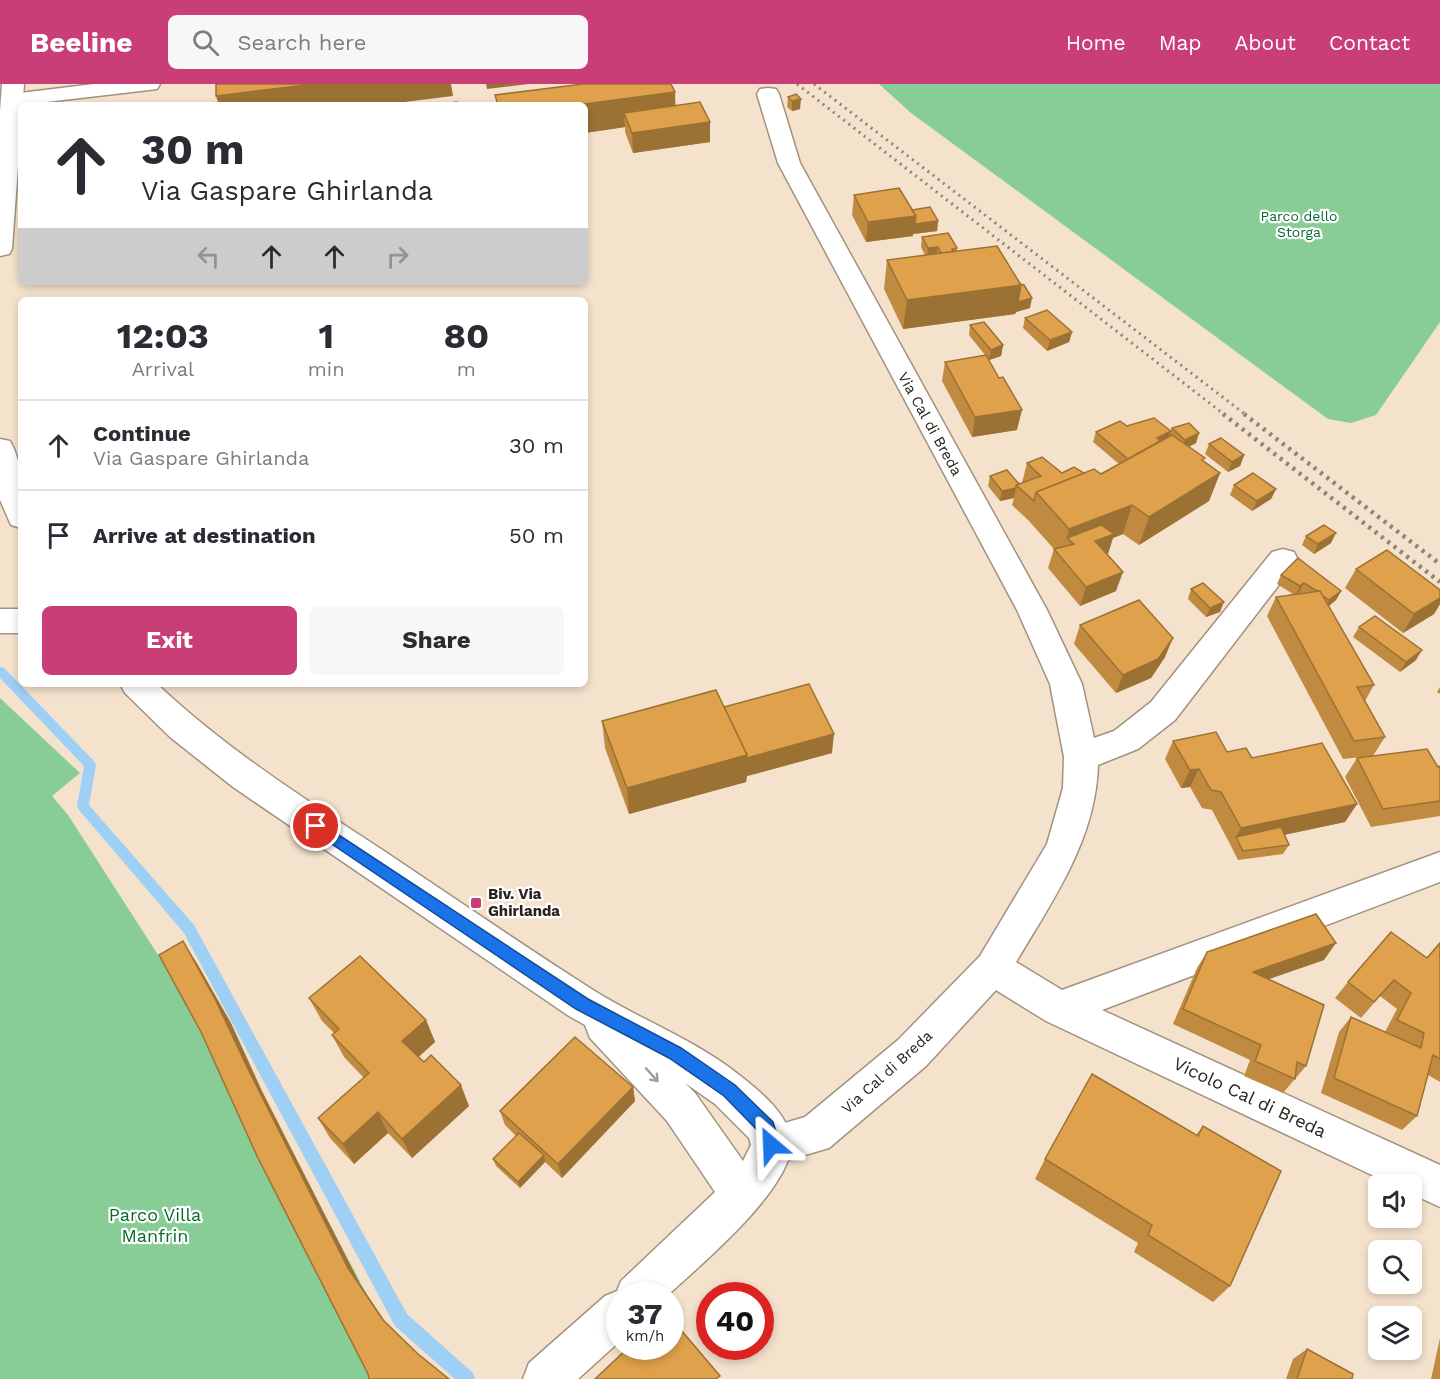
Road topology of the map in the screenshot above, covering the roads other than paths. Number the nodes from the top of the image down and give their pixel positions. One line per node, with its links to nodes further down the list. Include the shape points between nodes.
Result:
1 (149, 84): 2 (street)
2 (12, 92): 4 (street)
3 (768, 94): 11 (street, Via Cal di Breda, via 789,163 1032,610 1066,684)
4 (0, 249)
5 (0, 448): 6 (street)
6 (18, 510)
7 (1283, 560): 11 (street, via 1163,711 1126,740)
8 (0, 621): 9 (street)
9 (18, 621)
10 (139, 687): 14 (street, via 182,728 245,777)
11 (1081, 757): 13 (street, Via Cal di Breda, via 1080,788 1064,845)
12 (1440, 867): 15 (street)
13 (993, 968): 15 (street, Vicolo Cal di Breda); 16 (street, Via Cal di Breda, via 912,1053 815,1134)
14 (582, 1004): 16 (street, via 675,1053 729,1090 767,1128); 18 (street, one-way to 18, via 681,1107)
15 (1059, 1009): 17 (street, Vicolo Cal di Breda)
16 (771, 1145): 18 (street, via 764,1167)
17 (1440, 1186)
18 (742, 1196): 19 (street)
19 (651, 1282)
20 (606, 1324): 21 (street)
21 (545, 1379)

